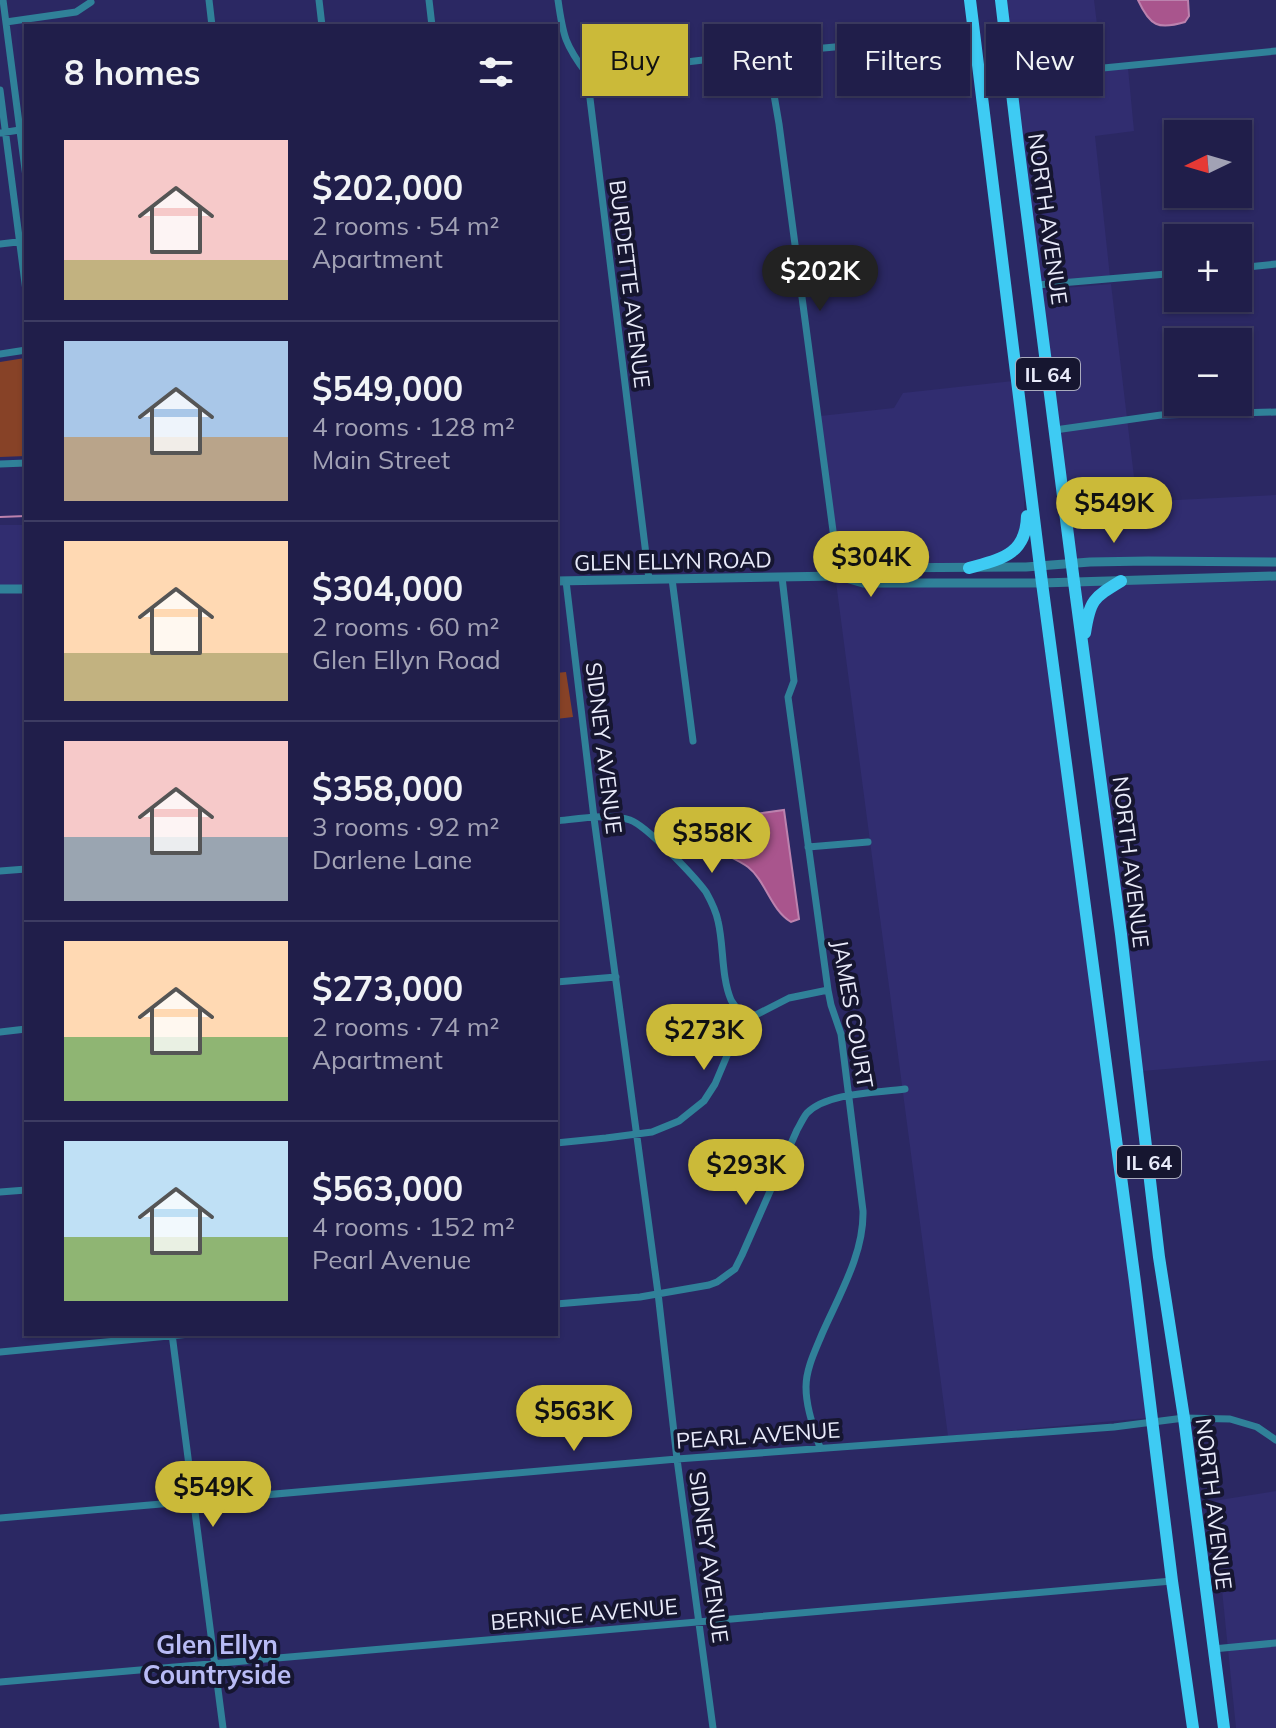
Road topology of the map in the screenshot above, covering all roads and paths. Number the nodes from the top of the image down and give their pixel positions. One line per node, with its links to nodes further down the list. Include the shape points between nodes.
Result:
1 (3, 0): 9 (street)
2 (209, 0): 10 (street)
3 (319, 0): 11 (street)
4 (429, 0): 12 (street)
5 (558, 0): 17 (street, BURDETTE AVENUE, via 566,43)
6 (970, 0): 14 (main road, IL 64)
7 (1001, 0): 13 (main road, NORTH AVENUE / IL 64)
8 (91, 2): 9 (street, via 76,12)
9 (6, 22): 25 (street)
10 (212, 24)
11 (322, 24)
12 (432, 24)
13 (1004, 24)
14 (975, 34): 15 (street); 20 (main road, IL 64)
15 (821, 49)
16 (1276, 51): 18 (street)
17 (582, 68)
18 (1103, 68)
19 (986, 79): 20 (street)
20 (980, 80): 38 (main road, IL 64)
21 (0, 90): 26 (street)
22 (590, 96): 48 (street, BURDETTE AVENUE)
23 (774, 96): 45 (street)
24 (1012, 96): 33 (main road, NORTH AVENUE / IL 64)
25 (23, 130): 26 (street)
26 (3, 132): 27 (street)
27 (22, 241): 28 (street); 30 (street)
28 (0, 244)
29 (1276, 264): 31 (street)
30 (24, 266)
31 (1252, 267)
32 (1164, 274): 33 (street)
33 (1037, 285): 37 (main road, NORTH AVENUE / IL 64)
34 (24, 350): 35 (street)
35 (0, 354)
36 (1276, 412): 37 (street, via 1161,415)
37 (1055, 430): 42 (main road, NORTH AVENUE / IL 64)
38 (1025, 453): 43 (main road, IL 64); 44 (main road, via 1027,531 1019,546 1003,557)
39 (24, 463): 40 (street)
40 (0, 464)
41 (1276, 562): 42 (street, GLEN ELLYN ROAD)
42 (1071, 563): 43 (street, GLEN ELLYN ROAD); 52 (main road, NORTH AVENUE / IL 64)
43 (1040, 566): 44 (street, GLEN ELLYN ROAD); 53 (main road, IL 64)
44 (969, 568): 45 (street, GLEN ELLYN ROAD, via 862,568)
45 (839, 576): 47 (street, GLEN ELLYN ROAD); 53 (street, GLEN ELLYN ROAD, via 863,583)
46 (1276, 576): 51 (street, GLEN ELLYN ROAD)
47 (782, 577): 49 (street, GLEN ELLYN ROAD); 61 (street, JAMES COURT, via 794,681 788,697)
48 (649, 579): 49 (street, GLEN ELLYN ROAD); 50 (street, GLEN ELLYN ROAD)
49 (672, 579): 57 (street)
50 (561, 581): 58 (street, SIDNEY AVENUE)
51 (1121, 581): 52 (street, GLEN ELLYN ROAD); 56 (main road, via 1095,599 1088,612)
52 (1074, 582): 53 (street, GLEN ELLYN ROAD); 56 (main road, NORTH AVENUE / IL 64)
53 (1042, 583): 82 (main road, IL 64)
54 (0, 589): 55 (street)
55 (24, 589)
56 (1085, 664): 81 (main road, NORTH AVENUE / IL 64)
57 (693, 741)
58 (594, 818): 59 (street); 64 (street, SIDNEY AVENUE); 67 (street, via 618,817 643,826 701,886 717,916 727,989)
59 (558, 821)
60 (868, 842): 61 (street)
61 (808, 847): 66 (street, JAMES COURT)
62 (24, 869): 63 (street)
63 (0, 871)
64 (616, 977): 65 (street); 72 (street, SIDNEY AVENUE)
65 (558, 982)
66 (828, 990): 67 (street, via 789,998); 71 (street, JAMES COURT, via 841,1034)
67 (746, 1020): 72 (street, via 704,1101 679,1121)
68 (24, 1029): 69 (street)
69 (0, 1032)
70 (905, 1089): 71 (street)
71 (849, 1096): 76 (street, via 808,1113 735,1269 709,1285); 84 (street, JAMES COURT, via 863,1226 806,1377 807,1405)
72 (636, 1133): 73 (street); 76 (street, SIDNEY AVENUE)
73 (558, 1143)
74 (24, 1190): 75 (street)
75 (0, 1192)
76 (658, 1293): 77 (street); 85 (street, SIDNEY AVENUE)
77 (558, 1304)
78 (162, 1336): 80 (street)
79 (172, 1336): 86 (street)
80 (0, 1352)
81 (1184, 1418): 82 (street, PEARL AVENUE); 83 (street, PEARL AVENUE, via 1230,1419); 91 (main road, NORTH AVENUE / IL 64)
82 (1152, 1422): 84 (street, PEARL AVENUE); 88 (main road, IL 64)
83 (1276, 1440)
84 (820, 1448): 85 (street, PEARL AVENUE)
85 (677, 1459): 86 (street, PEARL AVENUE); 89 (street, SIDNEY AVENUE)
86 (194, 1501): 87 (street, PEARL AVENUE); 92 (street)
87 (0, 1518)
88 (1172, 1581): 89 (street, BERNICE AVENUE); 96 (main road, IL 64)
89 (699, 1622): 92 (street, BERNICE AVENUE); 95 (street, SIDNEY AVENUE)
90 (1276, 1643): 91 (street)
91 (1213, 1649): 97 (main road, NORTH AVENUE / IL 64)
92 (214, 1663): 93 (street, BERNICE AVENUE); 94 (street)
93 (0, 1682)
94 (223, 1728)
95 (713, 1728)
96 (1193, 1728)
97 (1224, 1728)

